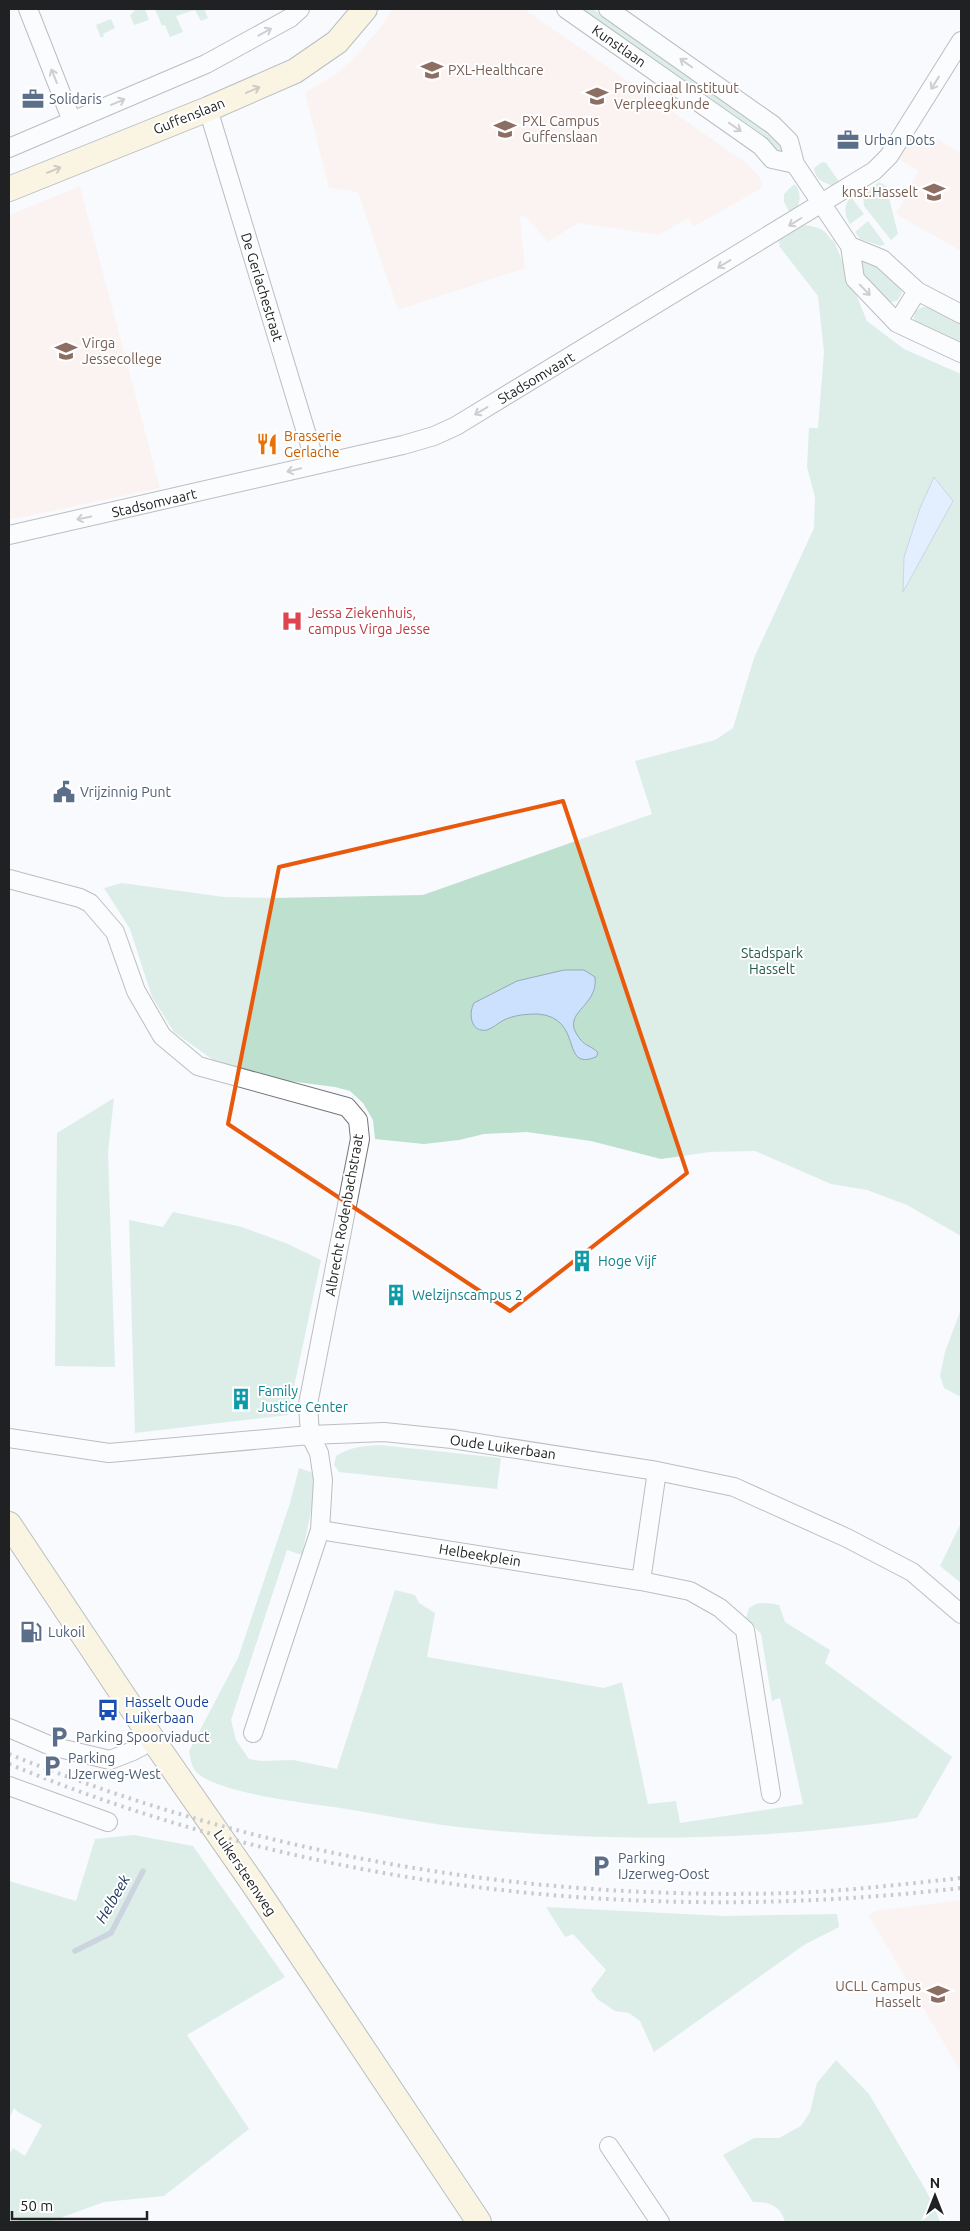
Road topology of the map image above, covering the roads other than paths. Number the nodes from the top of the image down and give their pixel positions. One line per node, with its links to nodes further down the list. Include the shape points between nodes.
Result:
1 (28, 9): 8 (street, one-way to 1)
2 (300, 9): 8 (street, one-way to 2, via 206,64 290,18)
3 (566, 9): 10 (street, Kunstlaan, one-way to 10, via 762,146 772,159)
4 (608, 9): 10 (street, Kunstlaan, one-way to 4, via 789,141 773,125)
5 (359, 13): 7 (main road, Guffenslaan, one-way to 5, via 295,71 337,42)
6 (961, 42): 12 (street, Stadsomvaart, one-way to 12, via 889,156 874,171)
7 (208, 109): 11 (main road, Guffenslaan, one-way to 7); 18 (street, De Gerlachestraat)
8 (72, 121): 9 (street)
9 (9, 148)
10 (795, 164): 12 (street, Kunstlaan)
11 (9, 189)
12 (822, 204): 13 (street, Kunstlaan); 18 (street, Stadsomvaart, one-way to 18, via 456,426 422,440)
13 (850, 246): 14 (street, via 882,259); 16 (street, Kunstlaan, one-way to 16, via 854,279)
14 (917, 291): 15 (street); 16 (street)
15 (961, 314)
16 (897, 323): 17 (street, Kunstlaan)
17 (961, 353)
18 (316, 465): 19 (street, Stadsomvaart, one-way to 19)
19 (9, 535)
20 (9, 879): 21 (street, Albrecht Rodenbachstraat, via 90,903 115,932 136,991 162,1036 198,1066 347,1107 358,1120 360,1140 308,1404)
21 (310, 1435): 22 (street, Oude Luikerbaan, via 109,1453); 23 (street, Oude Luikerbaan, via 394,1433); 25 (street, via 319,1453 323,1480)
22 (9, 1438)
23 (657, 1471): 26 (street); 27 (street, Oude Luikerbaan, via 734,1487 846,1538 912,1572)
24 (9, 1524): 30 (main road, Luikersteenweg)
25 (320, 1530): 26 (street, Helbeekplein); 29 (street)
26 (641, 1582): 32 (street, Helbeekplein, via 690,1591 720,1608 745,1630)
27 (961, 1614)
28 (9, 1728): 30 (street, via 51,1746 110,1760)
29 (253, 1733)
30 (153, 1740): 35 (main road, Luikersteenweg)
31 (9, 1786): 33 (street)
32 (771, 1794)
33 (108, 1822)
34 (610, 2146): 36 (street)
35 (479, 2222)
36 (660, 2222)

